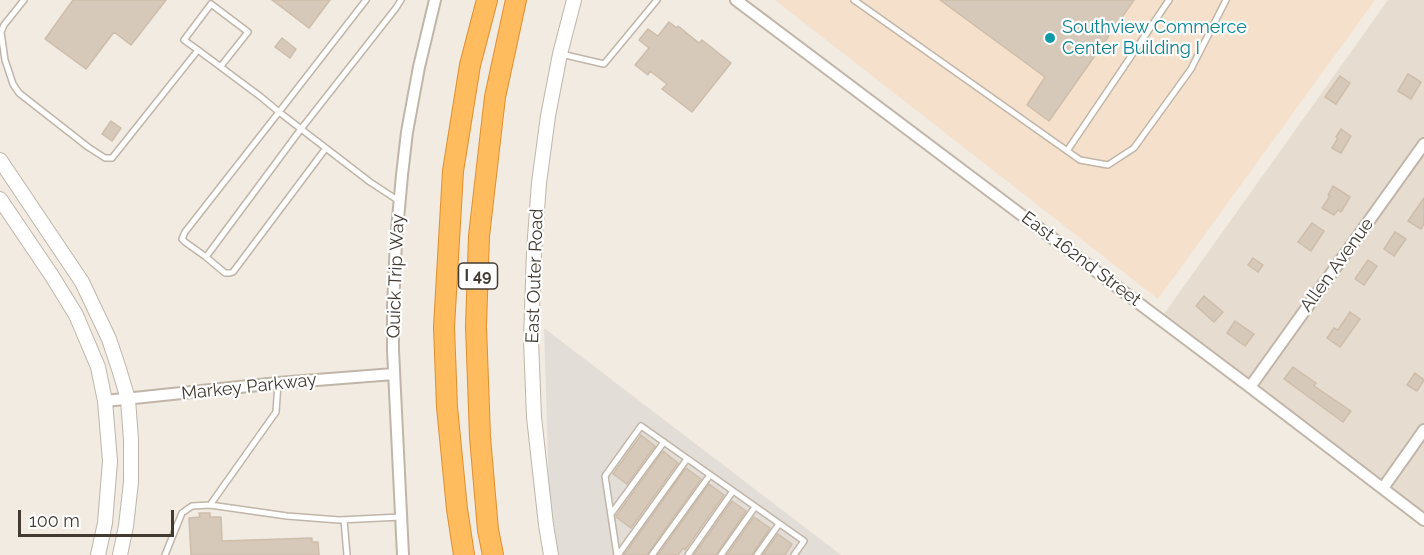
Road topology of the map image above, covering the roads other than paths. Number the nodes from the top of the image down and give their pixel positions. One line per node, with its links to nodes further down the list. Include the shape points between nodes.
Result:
1 (24, 0): 13 (lane, via 1,32 13,84 19,93 105,158 112,158)
2 (366, 0): 16 (lane)
3 (400, 0): 17 (lane)
4 (435, 0): 23 (street, Quick Trip Way, via 407,132)
5 (487, 0): 43 (highway, I 49, via 470,65 453,171 444,327 447,407)
6 (516, 0): 49 (highway, I 49, via 495,97 479,236 476,326 480,437)
7 (574, 0): 14 (street, East Outer Road)
8 (657, 0): 14 (lane, via 604,64)
9 (736, 0): 27 (street, East 162nd Street)
10 (854, 0): 20 (lane)
11 (1169, 0): 20 (lane)
12 (1226, 0): 20 (lane, via 1191,69 1134,148 1108,165 1080,160)
13 (198, 50): 15 (lane); 15 (lane, via 184,40 212,4 248,32)
14 (560, 54): 50 (street, East Outer Road, via 539,183 531,340 534,417)
15 (220, 66): 16 (lane)
16 (279, 112): 17 (lane); 24 (lane, via 184,232 185,242)
17 (301, 129): 19 (lane); 24 (lane)
18 (1424, 144): 27 (street, Allen Avenue)
19 (326, 148): 23 (lane); 24 (lane, via 233,272 225,273)
20 (1067, 151)
21 (0, 160): 28 (street, via 82,282 109,339)
22 (0, 199): 29 (street, via 76,315 98,367)
23 (399, 201): 25 (street, Quick Trip Way)
24 (206, 257)
25 (394, 374): 26 (street, Markey Parkway); 39 (street, Quick Trip Way)
26 (278, 382): 28 (street, Markey Parkway); 36 (lane, via 276,412)
27 (1250, 387): 34 (street, East 162nd Street)
28 (128, 399): 29 (street, Markey Parkway); 45 (street, via 131,482)
29 (105, 400): 44 (street, via 110,461)
30 (1424, 430): 34 (street)
31 (664, 442): 32 (lane); 38 (lane); 38 (lane, via 641,426 605,476)
32 (687, 459): 33 (lane); 51 (lane)
33 (710, 475): 35 (lane); 52 (lane)
34 (1383, 488): 40 (street, East 162nd Street)
35 (733, 491): 37 (lane); 53 (lane)
36 (210, 505): 41 (lane); 46 (lane, via 192,506 182,513)
37 (755, 507): 42 (lane); 54 (lane)
38 (611, 514): 51 (lane)
39 (401, 517): 41 (lane); 48 (street, Quick Trip Way)
40 (1424, 519)
41 (344, 520): 47 (lane)
42 (779, 524): 55 (lane); 56 (lane, via 804,542)
43 (462, 551)
44 (98, 555)
45 (120, 555)
46 (165, 555)
47 (347, 555)
48 (403, 555)
49 (493, 555)
50 (551, 555)
51 (617, 555)
52 (652, 555)
53 (688, 555)
54 (721, 555)
55 (756, 555)
56 (794, 555)

